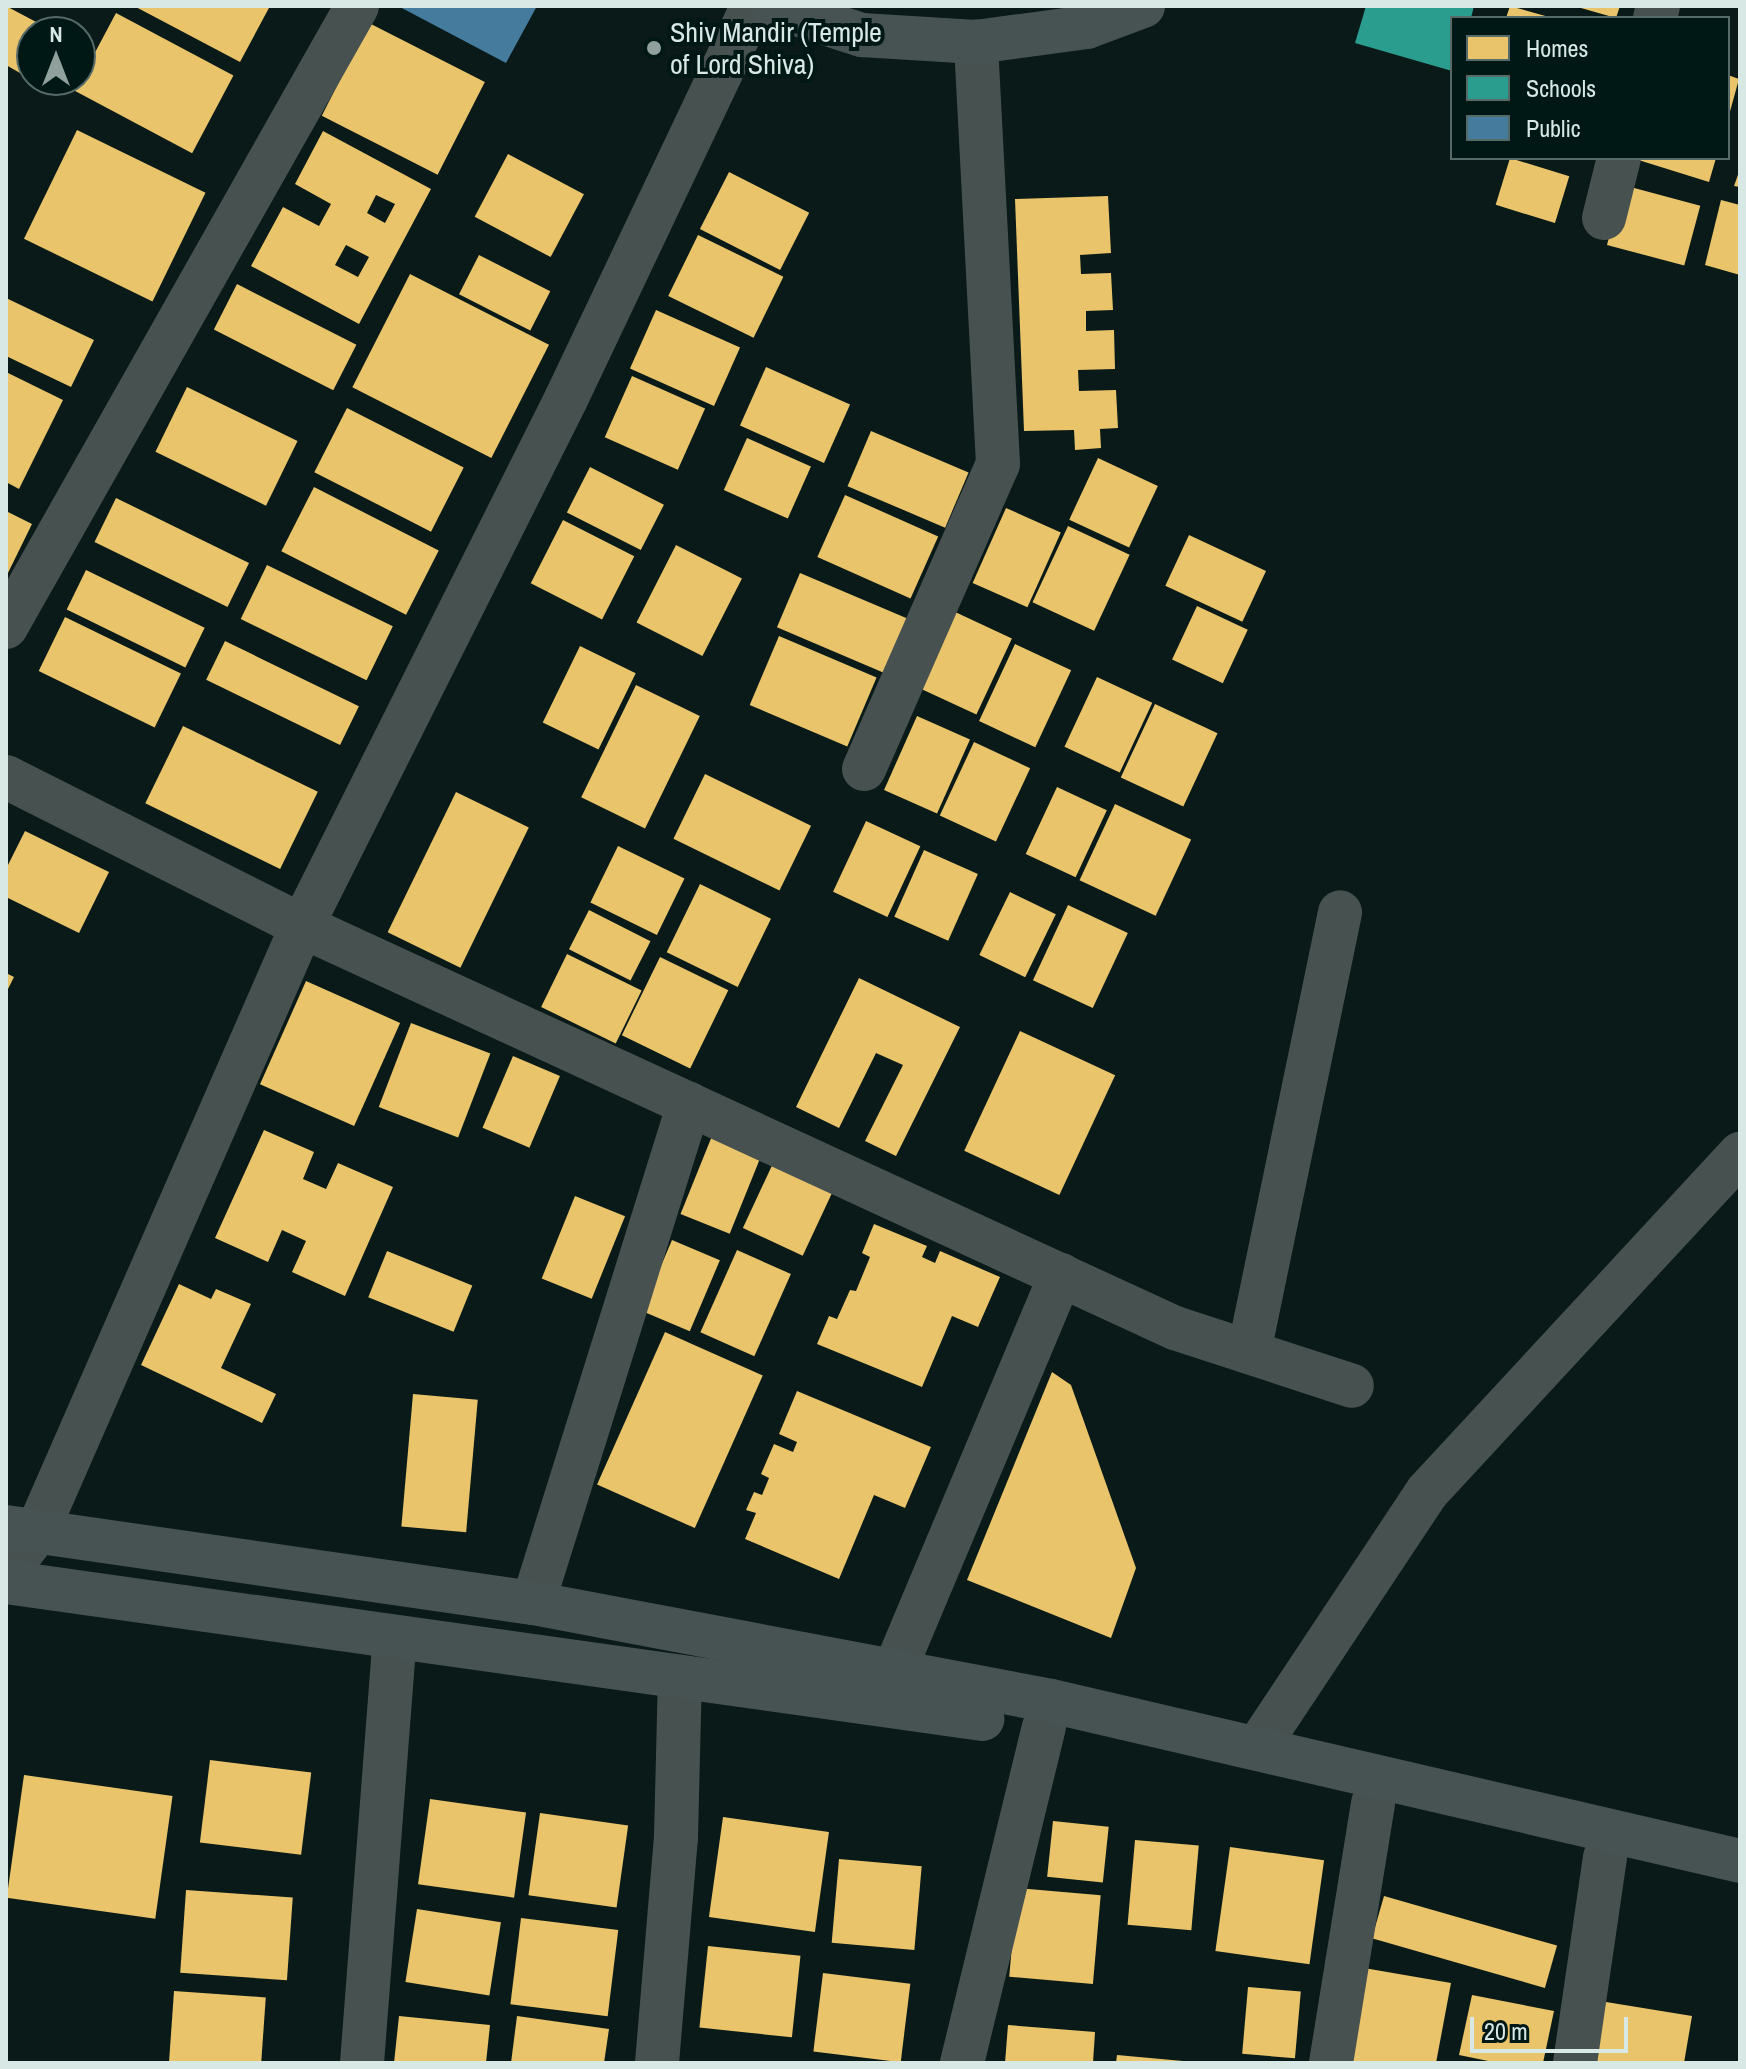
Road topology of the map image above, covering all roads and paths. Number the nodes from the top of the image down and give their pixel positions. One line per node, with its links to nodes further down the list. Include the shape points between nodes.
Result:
1 (357, 6): 8 (street)
2 (753, 6): 12 (street, via 566,399)
3 (772, 6): 5 (main road, via 862,35)
4 (1143, 6): 5 (main road, via 1087,27)
5 (976, 42): 9 (street, via 998,464)
6 (1618, 160): 7 (street)
7 (1604, 218)
8 (6, 627)
9 (864, 769)
10 (6, 777): 12 (street)
11 (1340, 912): 16 (street)
12 (302, 926): 13 (street); 18 (street)
13 (689, 1104): 15 (street); 21 (street)
14 (1740, 1154): 26 (street, via 1427,1492)
15 (1061, 1275): 16 (street, via 1175,1328); 23 (street)
16 (1249, 1352): 17 (street)
17 (1352, 1386)
18 (21, 1531): 19 (street); 21 (main road)
19 (6, 1572)
20 (6, 1582): 22 (main road)
21 (533, 1603): 23 (main road)
22 (395, 1638): 24 (main road); 31 (street)
23 (893, 1674): 26 (main road, via 1051,1701)
24 (680, 1677): 25 (main road); 32 (street, via 676,1837)
25 (1044, 1727): 27 (main road); 33 (street)
26 (1257, 1748): 29 (main road)
27 (1373, 1803): 28 (main road); 34 (street)
28 (1605, 1857): 30 (main road); 35 (street)
29 (1740, 1861)
30 (1740, 1892)
31 (362, 2063)
32 (657, 2063)
33 (962, 2063)
34 (1331, 2063)
35 (1575, 2063)

